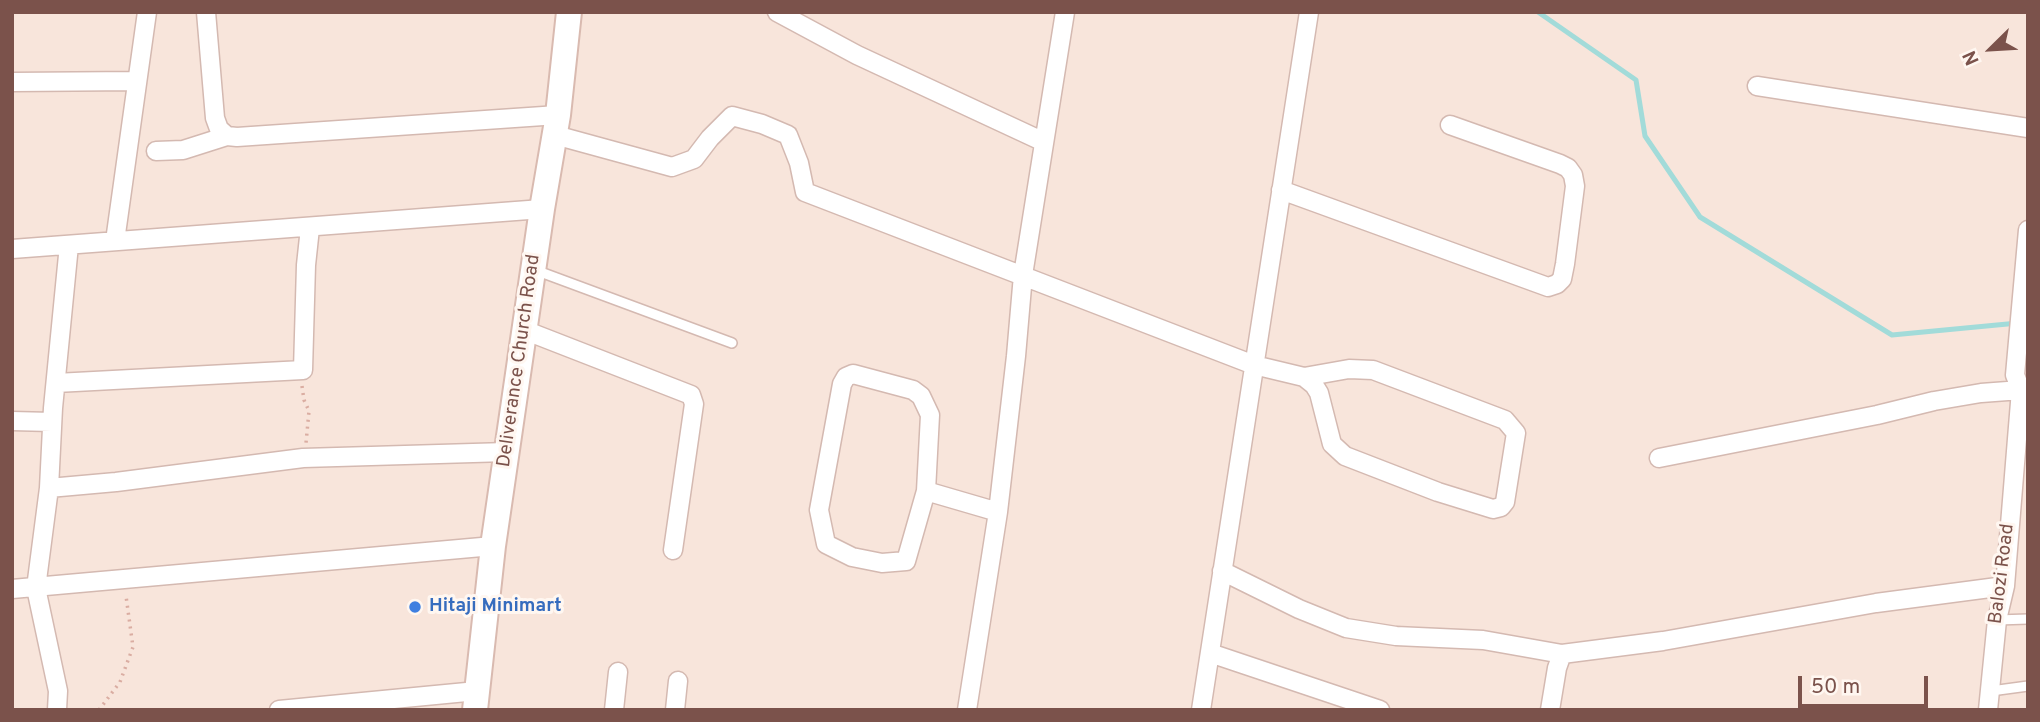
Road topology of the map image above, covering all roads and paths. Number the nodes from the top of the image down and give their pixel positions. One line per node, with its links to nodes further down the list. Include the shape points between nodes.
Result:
1 (147, 12): 7 (street)
2 (206, 12): 13 (street, via 215,118)
3 (569, 12): 10 (street, Deliverance Church Road)
4 (777, 12): 14 (street, via 857,55)
5 (1065, 12): 14 (street)
6 (1309, 12): 16 (street)
7 (137, 81): 8 (street); 20 (street)
8 (12, 82)
9 (1757, 86): 12 (street)
10 (556, 125): 13 (street); 17 (street, Deliverance Church Road); 25 (street, via 672,167 694,159 732,116 762,124 788,135 806,192)
11 (1450, 125): 16 (street, via 1560,164 1573,175 1565,264 1557,284 1548,287)
12 (2028, 128)
13 (227, 136): 15 (street, via 183,150)
14 (1044, 142): 25 (street)
15 (156, 151)
16 (1281, 190): 28 (street)
17 (542, 209): 18 (street); 24 (street, Deliverance Church Road)
18 (310, 228): 20 (street); 29 (street)
19 (2028, 230): 23 (street, Balozi Road)
20 (115, 241): 21 (street)
21 (69, 245): 22 (street); 31 (street)
22 (12, 249)
23 (2026, 262): 32 (street, Balozi Road)
24 (533, 269): 26 (street, Deliverance Church Road); 27 (lane)
25 (1023, 275): 28 (street); 40 (street)
26 (524, 330): 35 (street, Deliverance Church Road); 42 (street, via 691,395 694,404)
27 (732, 343)
28 (1254, 365): 30 (street); 43 (street)
29 (303, 370): 31 (street); 36 (path, via 302,391 309,411)
30 (1304, 377): 30 (street, via 1319,393 1332,444 1345,456 1493,509 1505,502 1516,433 1505,420 1373,370)
31 (56, 383): 34 (street)
32 (2018, 383): 37 (street); 45 (street, Balozi Road)
33 (12, 421): 34 (street)
34 (52, 422): 38 (street)
35 (507, 452): 36 (street); 41 (street, Deliverance Church Road)
36 (303, 458): 38 (street)
37 (1659, 458)
38 (49, 488): 46 (street)
39 (926, 491): 39 (street, via 930,415 921,396 853,374 846,377 819,510 826,544 852,557 882,563 906,561); 40 (street)
40 (998, 512): 62 (street)
41 (493, 546): 44 (street); 56 (street, Deliverance Church Road)
42 (673, 550)
43 (1222, 571): 50 (street); 51 (street, via 1346,628 1396,636 1483,640)
44 (124, 580): 46 (street); 58 (path, via 133,648 120,682)
45 (2005, 586): 49 (street, Balozi Road); 51 (street)
46 (36, 588): 47 (street); 57 (street, via 58,691)
47 (12, 589)
48 (2028, 619): 49 (lane)
49 (1997, 620): 55 (street, Balozi Road)
50 (1210, 653): 63 (street); 64 (street)
51 (1562, 654): 65 (street)
52 (618, 672): 60 (street)
53 (678, 681): 61 (street)
54 (2028, 686): 55 (lane)
55 (1991, 691): 66 (street, Balozi Road)
56 (476, 700): 59 (street)
57 (57, 710)
58 (99, 710)
59 (279, 710)
60 (614, 710)
61 (675, 710)
62 (967, 710)
63 (1201, 710)
64 (1380, 710)
65 (1550, 710)
66 (1988, 710)

